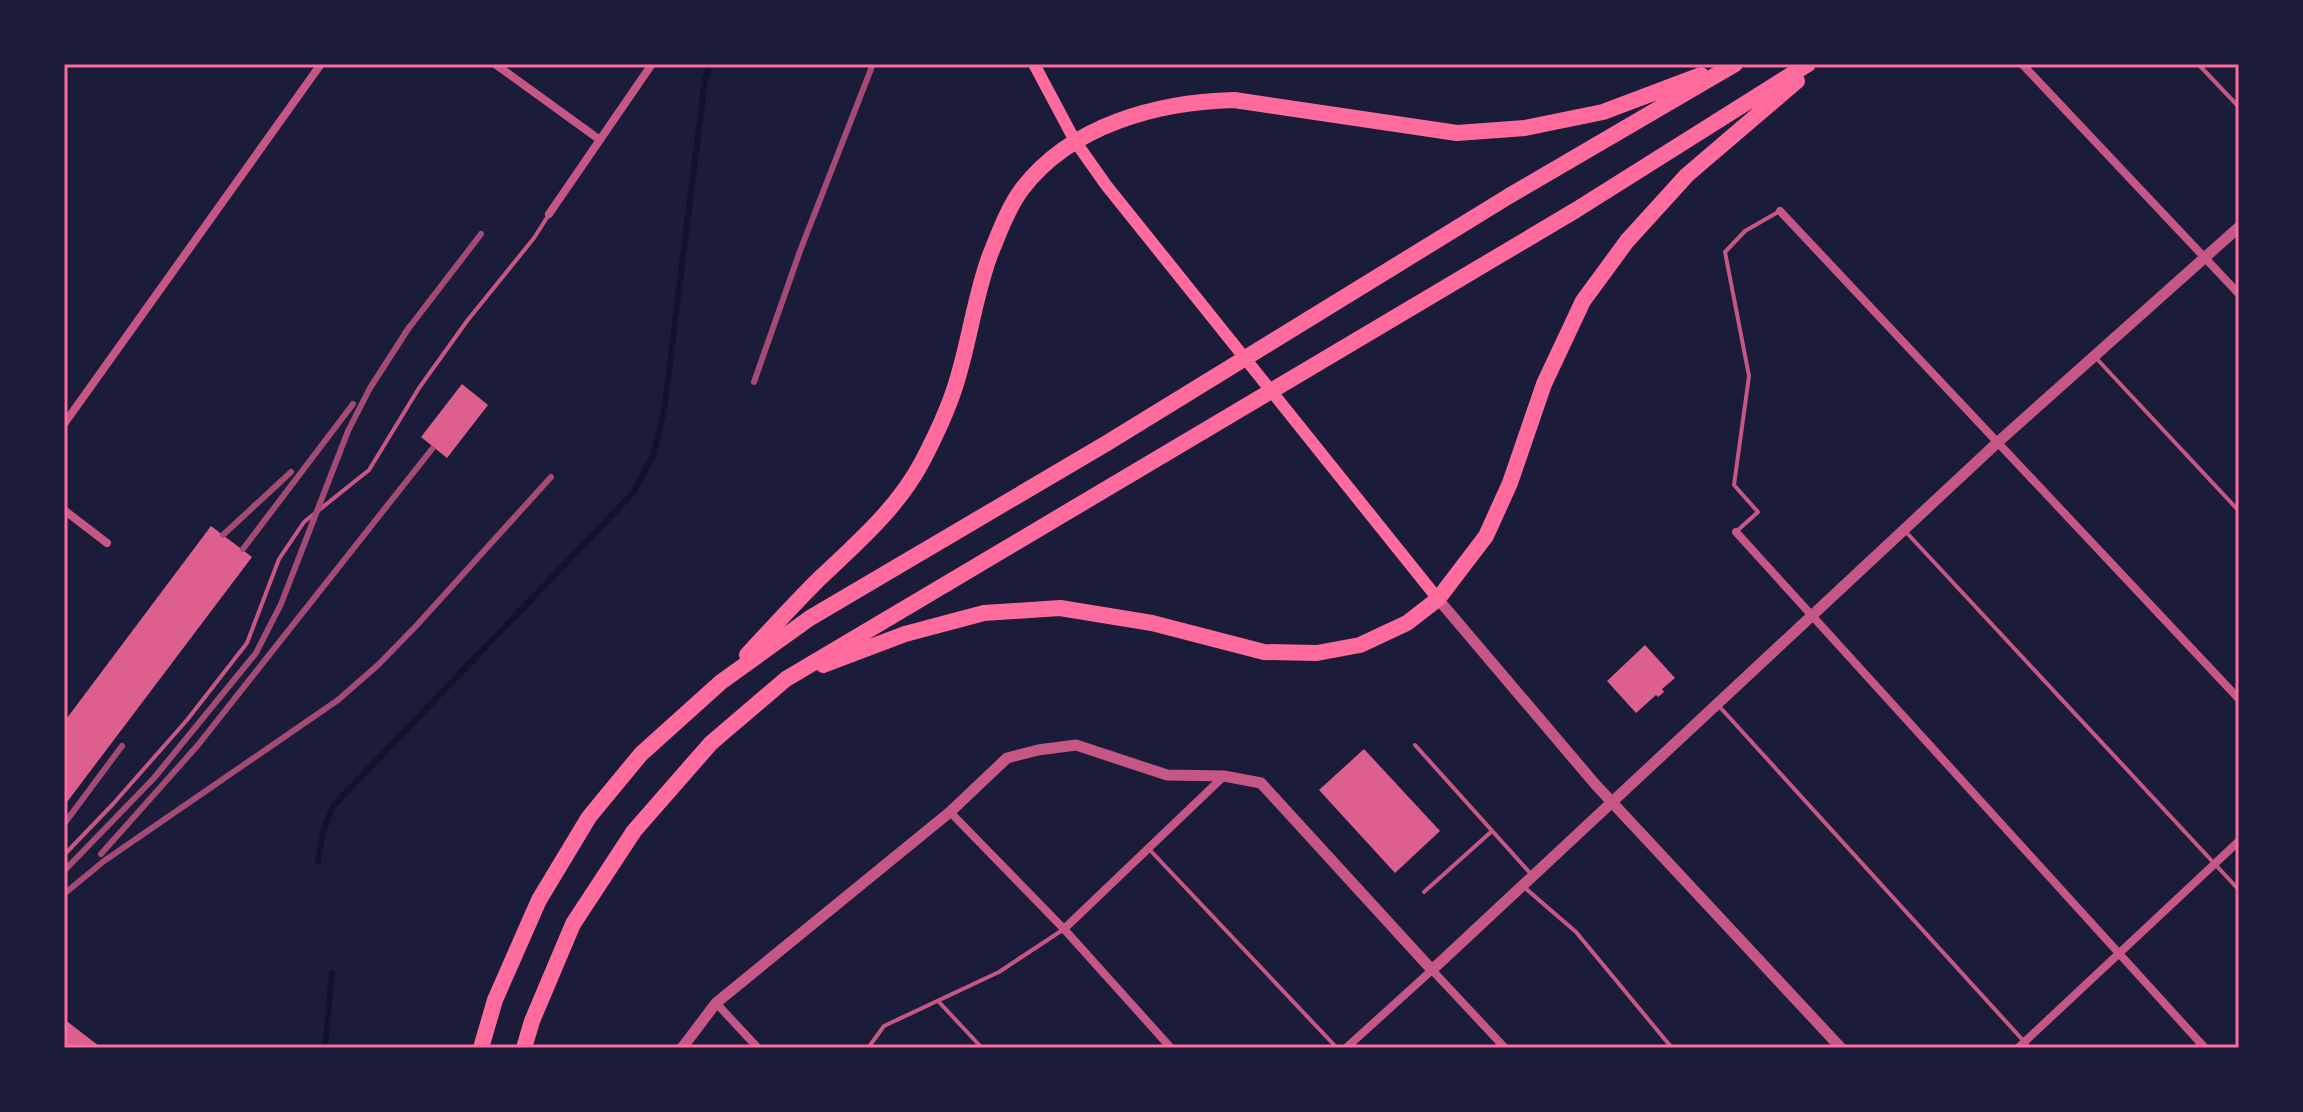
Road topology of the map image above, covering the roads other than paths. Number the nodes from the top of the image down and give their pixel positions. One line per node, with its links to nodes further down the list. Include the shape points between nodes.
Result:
1 (321, 64): 19 (street)
2 (495, 64): 11 (street)
3 (652, 64): 11 (street)
4 (1034, 64): 12 (main road)
5 (1732, 64): 12 (highway, via 1603,112 1525,128 1457,133 1234,100 1170,105); 29 (highway, via 810,618)
6 (1808, 64): 28 (highway, via 1576,210)
7 (1817, 64): 26 (highway, via 1687,175 1627,241 1583,301 1544,384 1486,536)
8 (2022, 64): 16 (street)
9 (2198, 64): 10 (lane)
10 (2239, 107)
11 (600, 140): 14 (street)
12 (1075, 141): 26 (main road); 29 (highway, via 1030,181 1007,216 989,257 954,391 921,464 876,527)
13 (1780, 211): 20 (street); 24 (lane, via 1745,231 1725,252 1749,376 1734,485 1758,512)
14 (549, 214): 39 (lane, via 419,388 369,470 304,522 279,559 247,643)
15 (2239, 227): 16 (street)
16 (2206, 257): 17 (street); 18 (street)
17 (2239, 294)
18 (2094, 356): 20 (street); 22 (lane)
19 (64, 424)
20 (1998, 442): 23 (street); 30 (street)
21 (64, 510): 25 (street)
22 (2239, 511)
23 (1904, 530): 27 (street); 40 (lane)
24 (1736, 532): 27 (street)
25 (107, 543)
26 (1438, 599): 28 (highway, via 1407,623 1360,645 1317,653 1264,652 1152,623 1060,608 984,613 905,634); 34 (street)
27 (1812, 615): 31 (street); 46 (street)
28 (786, 679): 52 (highway, via 711,743 634,831 573,924)
29 (721, 682): 51 (highway, via 641,754 589,817 539,900 495,1000)
30 (2239, 699)
31 (1717, 703): 34 (street); 50 (lane)
32 (1415, 745): 36 (lane)
33 (1224, 776): 35 (street, via 1167,775 1076,745 1007,758); 38 (street); 47 (street, via 1261,783)
34 (1611, 801): 41 (street); 62 (street)
35 (950, 812): 45 (street); 49 (street)
36 (1492, 831): 41 (lane); 44 (lane)
37 (2239, 841): 40 (street)
38 (1148, 848): 45 (street); 58 (lane)
39 (64, 855)
40 (2214, 864): 43 (lane); 46 (street)
41 (1532, 876): 42 (street)
42 (1522, 885): 47 (street); 61 (lane, via 1576,932)
43 (2239, 890)
44 (1424, 892)
45 (1064, 929): 48 (lane, via 999,972); 57 (street)
46 (2119, 952): 50 (street); 63 (street)
47 (1432, 970): 59 (street); 60 (street)
48 (939, 1002): 55 (lane, via 884,1026); 56 (lane)
49 (716, 1003): 53 (street); 54 (street)
50 (2024, 1046)
51 (481, 1048)
52 (524, 1048)
53 (682, 1048)
54 (758, 1048)
55 (868, 1048)
56 (982, 1048)
57 (1171, 1048)
58 (1337, 1048)
59 (1346, 1048)
60 (1505, 1048)
61 (1672, 1048)
62 (1841, 1048)
63 (2205, 1048)

